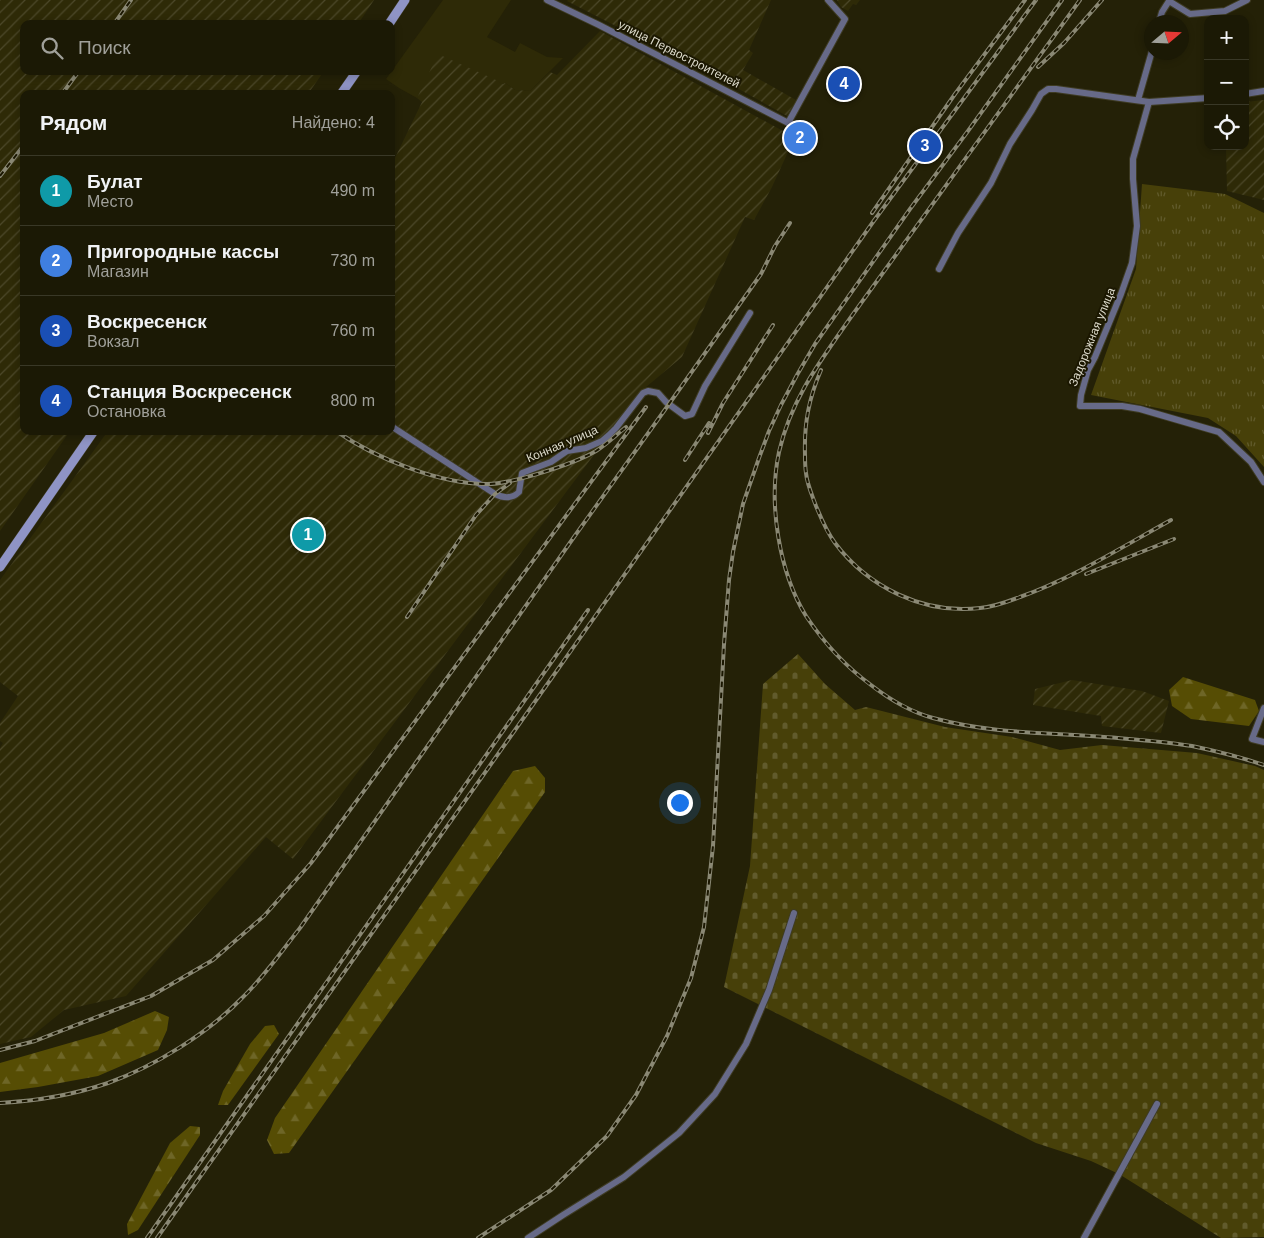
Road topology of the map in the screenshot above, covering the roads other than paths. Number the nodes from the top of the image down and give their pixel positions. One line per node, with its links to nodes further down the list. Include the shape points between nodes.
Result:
1 (405, 0): 7 (street)
2 (547, 0): 16 (street, улица Первостроителей)
3 (828, 0): 16 (street, via 845,19)
4 (1247, 0): 5 (street, via 1224,11 1190,14)
5 (1169, 1): 6 (street)
6 (1161, 15)
7 (392, 20)
8 (1149, 60): 14 (street)
9 (353, 75): 10 (street)
10 (344, 90)
11 (1264, 91): 12 (street)
12 (1249, 93)
13 (1204, 98): 15 (street)
14 (1138, 100): 15 (street); 18 (street, via 1056,89 1048,89 1041,94)
15 (1149, 102): 22 (street, Задорожная улица, via 1133,159 1137,226 1132,263 1088,370 1080,394 1080,406 1140,409 1219,432 1251,462)
16 (788, 123): 17 (street, улица Первостроителей)
17 (800, 129)
18 (938, 269)
19 (750, 313): 20 (street, Конная улица, via 705,386 692,414 685,416 658,393 642,393 609,435 586,448 567,451 551,462 522,473 519,492 511,497 495,494)
20 (395, 429)
21 (91, 435): 23 (street)
22 (1264, 482)
23 (0, 567)
24 (1264, 708): 25 (street, via 1252,739)
25 (1264, 742)
26 (794, 913): 28 (street, via 769,990 746,1044 715,1094 679,1133 624,1177 562,1215)
27 (1157, 1104): 30 (street)
28 (536, 1236): 29 (street)
29 (528, 1238)
30 (1084, 1238)

